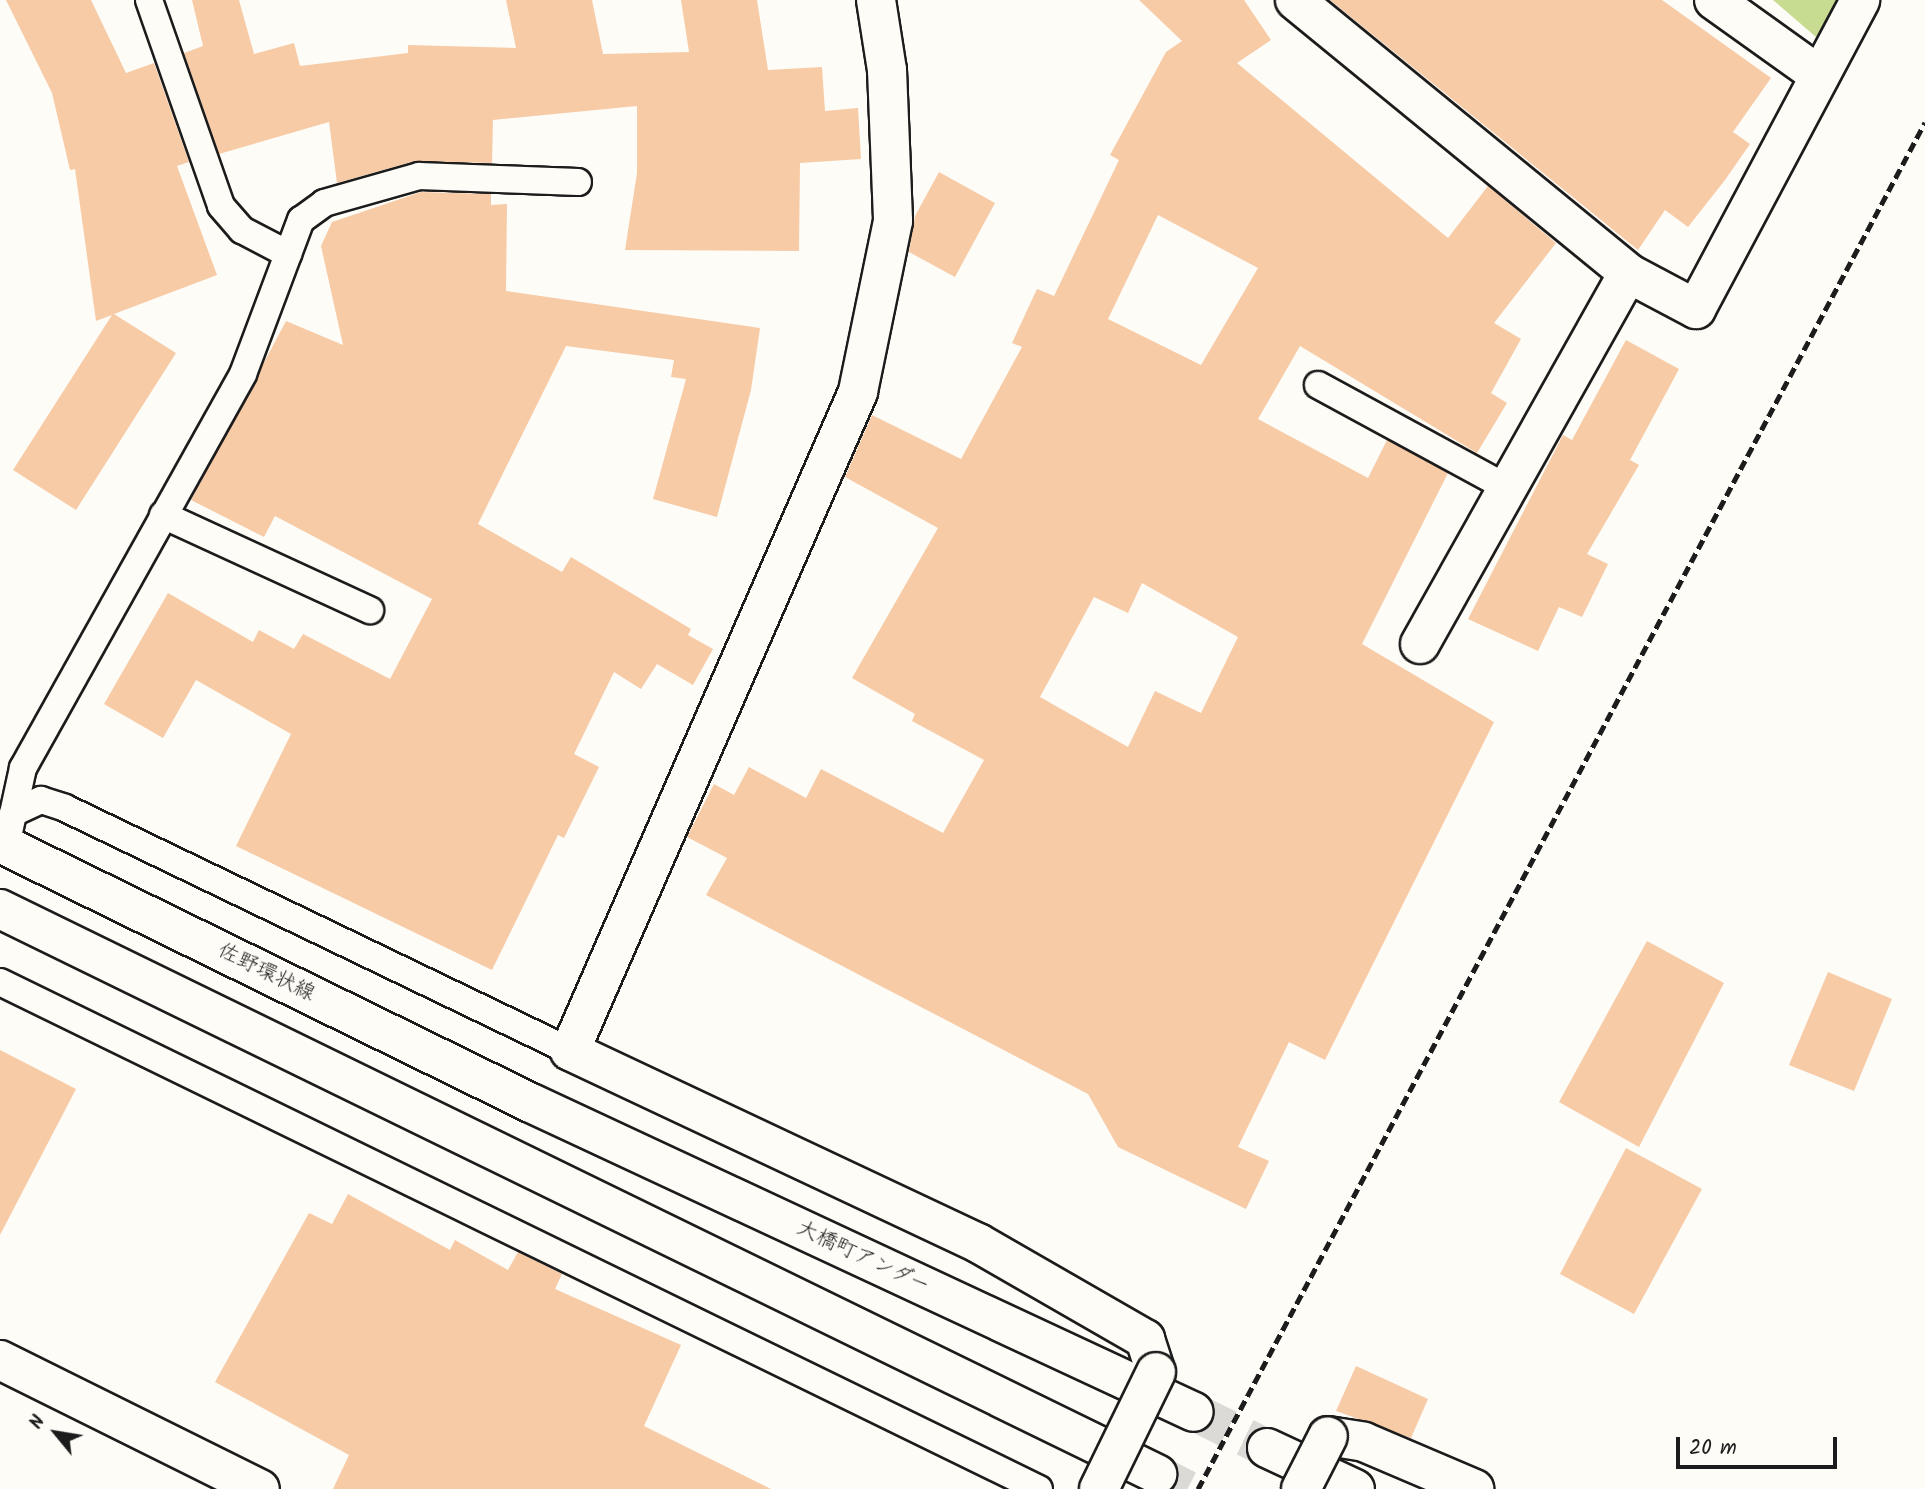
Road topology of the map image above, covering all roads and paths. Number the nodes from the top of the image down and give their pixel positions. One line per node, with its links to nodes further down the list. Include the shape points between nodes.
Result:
1 (149, 0): 8 (lane, via 221,206 243,230)
2 (876, 0): 18 (street, via 887,70 893,220 858,392)
3 (1295, 0): 9 (street)
4 (1713, 0): 6 (street)
5 (1860, 0): 6 (street)
6 (1820, 76): 9 (street, via 1696,309)
7 (578, 182): 8 (lane, via 419,176 324,203 301,220)
8 (288, 254): 12 (lane, via 243,374)
9 (1628, 273): 11 (street)
10 (1318, 385): 11 (lane)
11 (1506, 487): 14 (street)
12 (163, 515): 13 (lane); 15 (lane, via 23,768)
13 (370, 610)
14 (1420, 644)
15 (5, 842): 18 (lane, via 41,800 65,808); 19 (street, 佐野環状線)
16 (0, 908): 23 (street)
17 (0, 982): 25 (lane)
18 (570, 1051): 26 (street, bridge, via 978,1243 1144,1339 1156,1372)
19 (531, 1103): 21 (street, 大橋町アンダー)
20 (0, 1360): 24 (street)
21 (1194, 1412)
22 (1267, 1448): 28 (street)
23 (1157, 1474)
24 (260, 1489)
25 (1039, 1489)
26 (1099, 1489)
27 (1301, 1489): 29 (street, bridge, via 1328,1436 1364,1442)
28 (1355, 1489)
29 (1474, 1489)

